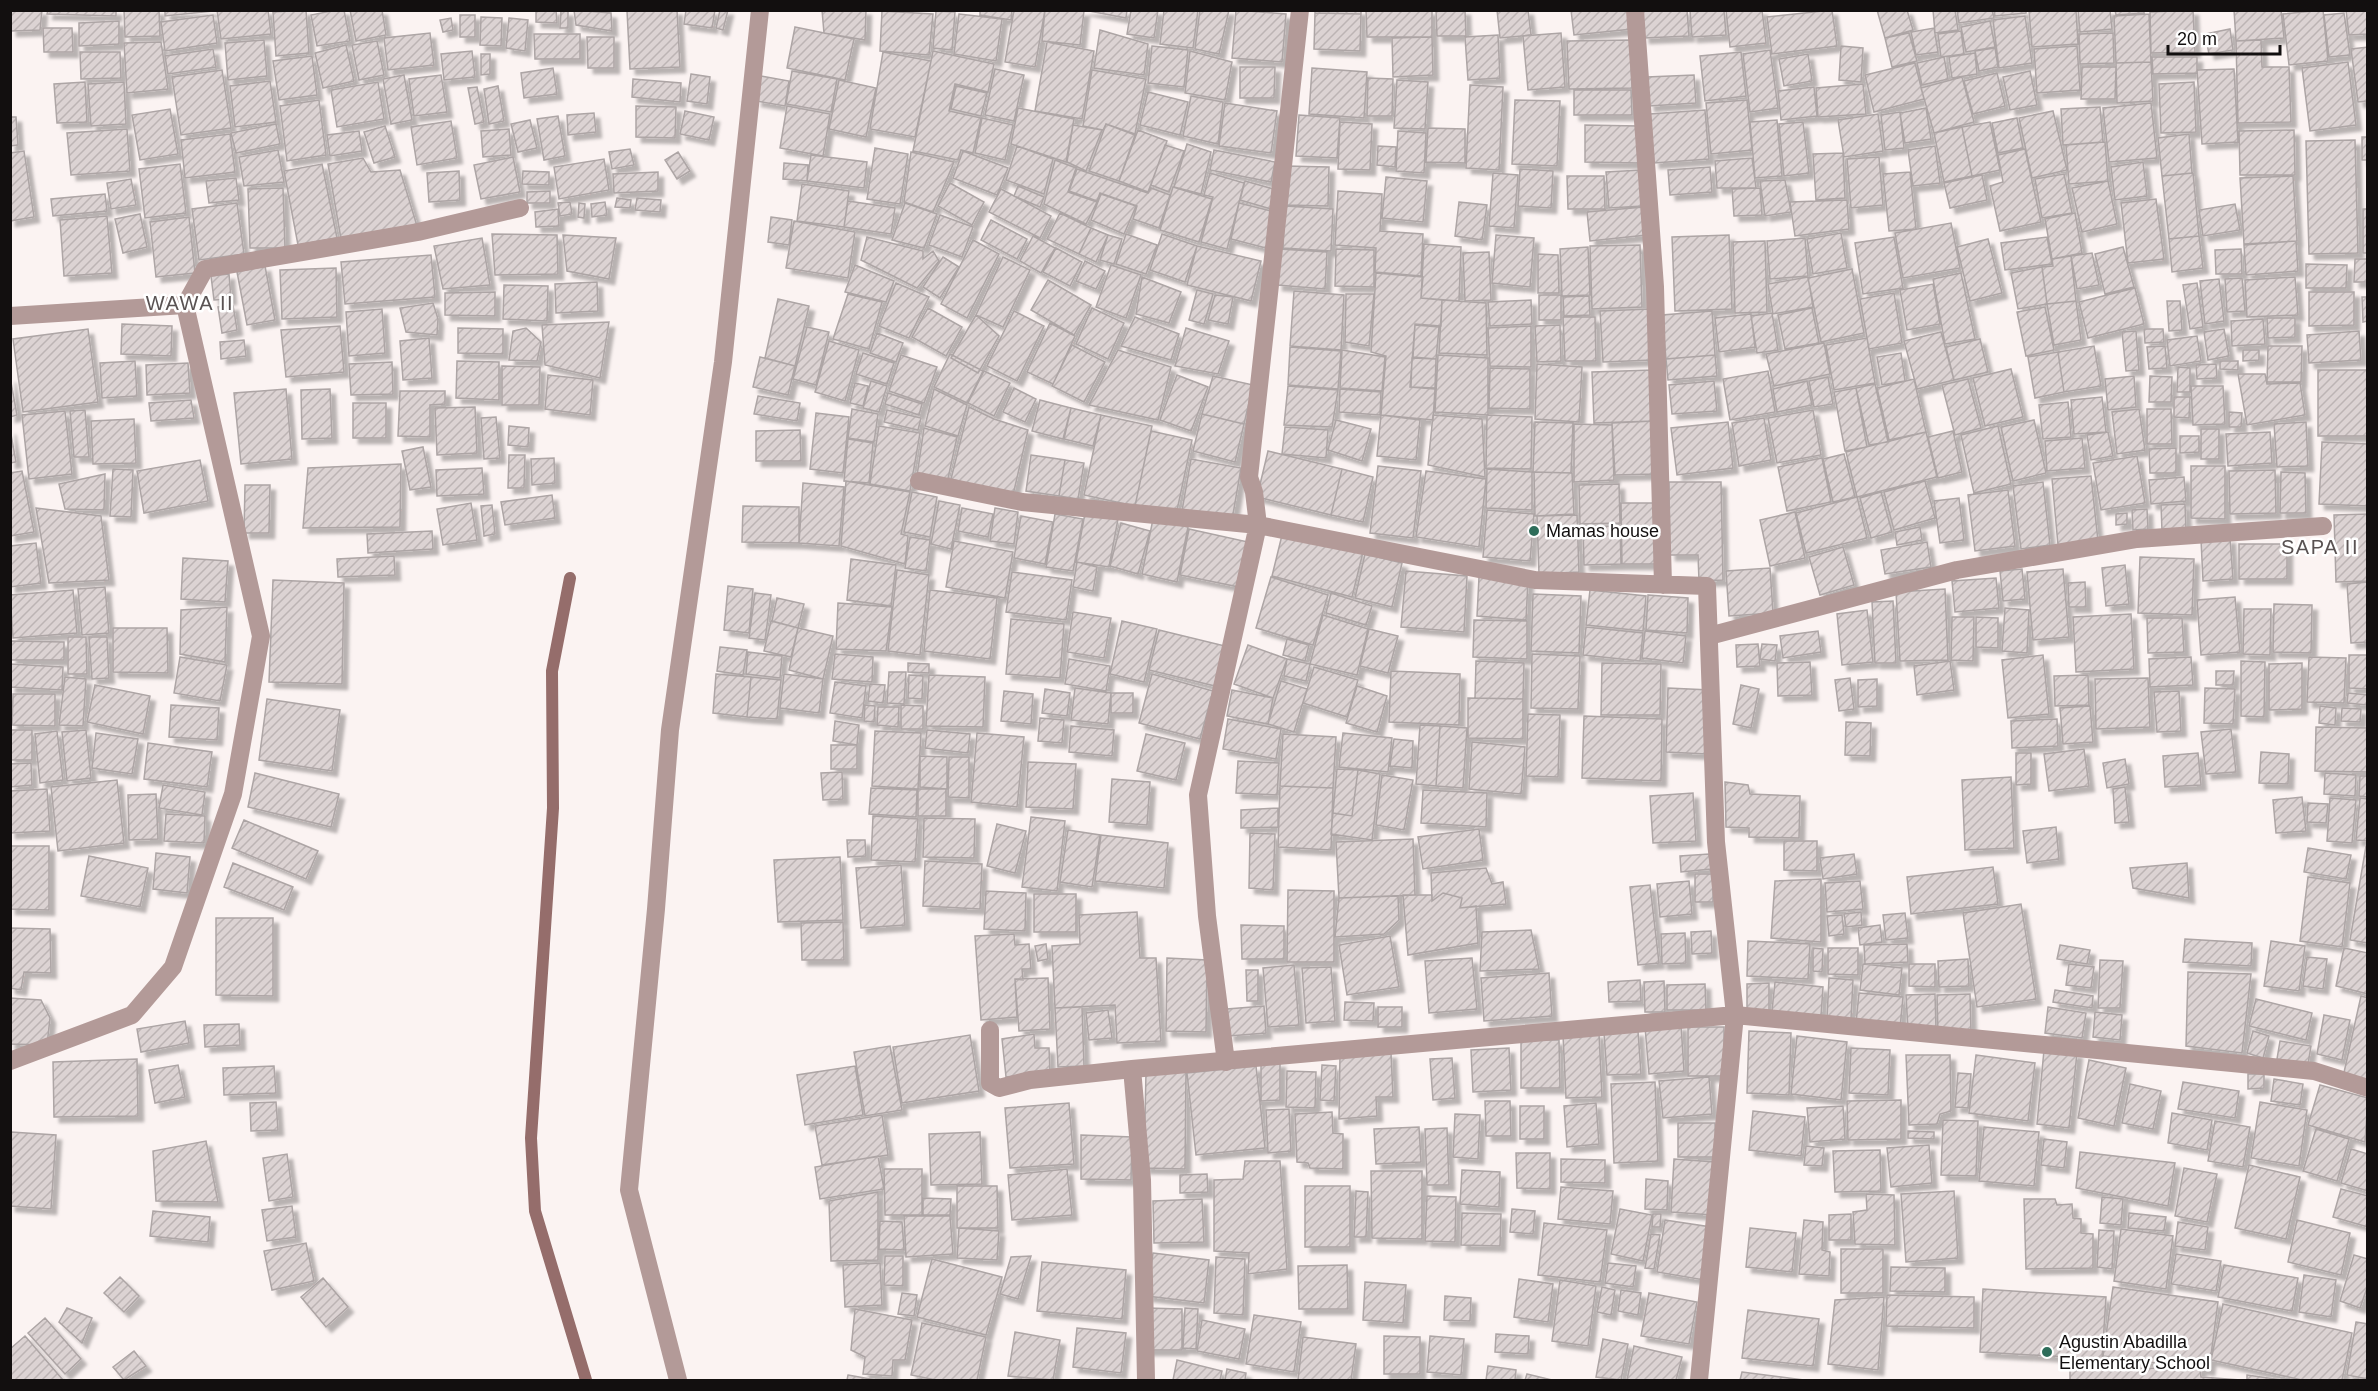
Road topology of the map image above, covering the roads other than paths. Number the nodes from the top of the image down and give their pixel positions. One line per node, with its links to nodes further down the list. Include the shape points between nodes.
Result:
1 (760, 10): 18 (street, via 723,362 670,730 629,1190)
2 (1300, 10): 8 (street, via 1249,477)
3 (1635, 10): 10 (street, via 1655,287)
4 (520, 207): 5 (street, via 418,232 205,270)
5 (185, 305): 6 (street); 14 (street, via 261,636 233,794 173,967 132,1015)
6 (10, 316)
7 (920, 481): 8 (street, via 1022,502)
8 (1258, 525): 10 (street, via 1535,580); 15 (street, via 1198,795 1207,916)
9 (2323, 526): 11 (street, via 2137,539 1957,570)
10 (1663, 585): 11 (street, via 1707,586)
11 (1709, 636): 12 (street, via 1716,842)
12 (1735, 1015): 15 (street); 17 (street, via 2314,1071); 20 (street)
13 (990, 1030): 16 (street, via 990,1074 994,1087)
14 (10, 1061)
15 (1226, 1062): 16 (street)
16 (1132, 1069): 19 (street, via 1142,1180)
17 (2367, 1088)
18 (678, 1380)
19 (1146, 1380)
20 (1699, 1380)

